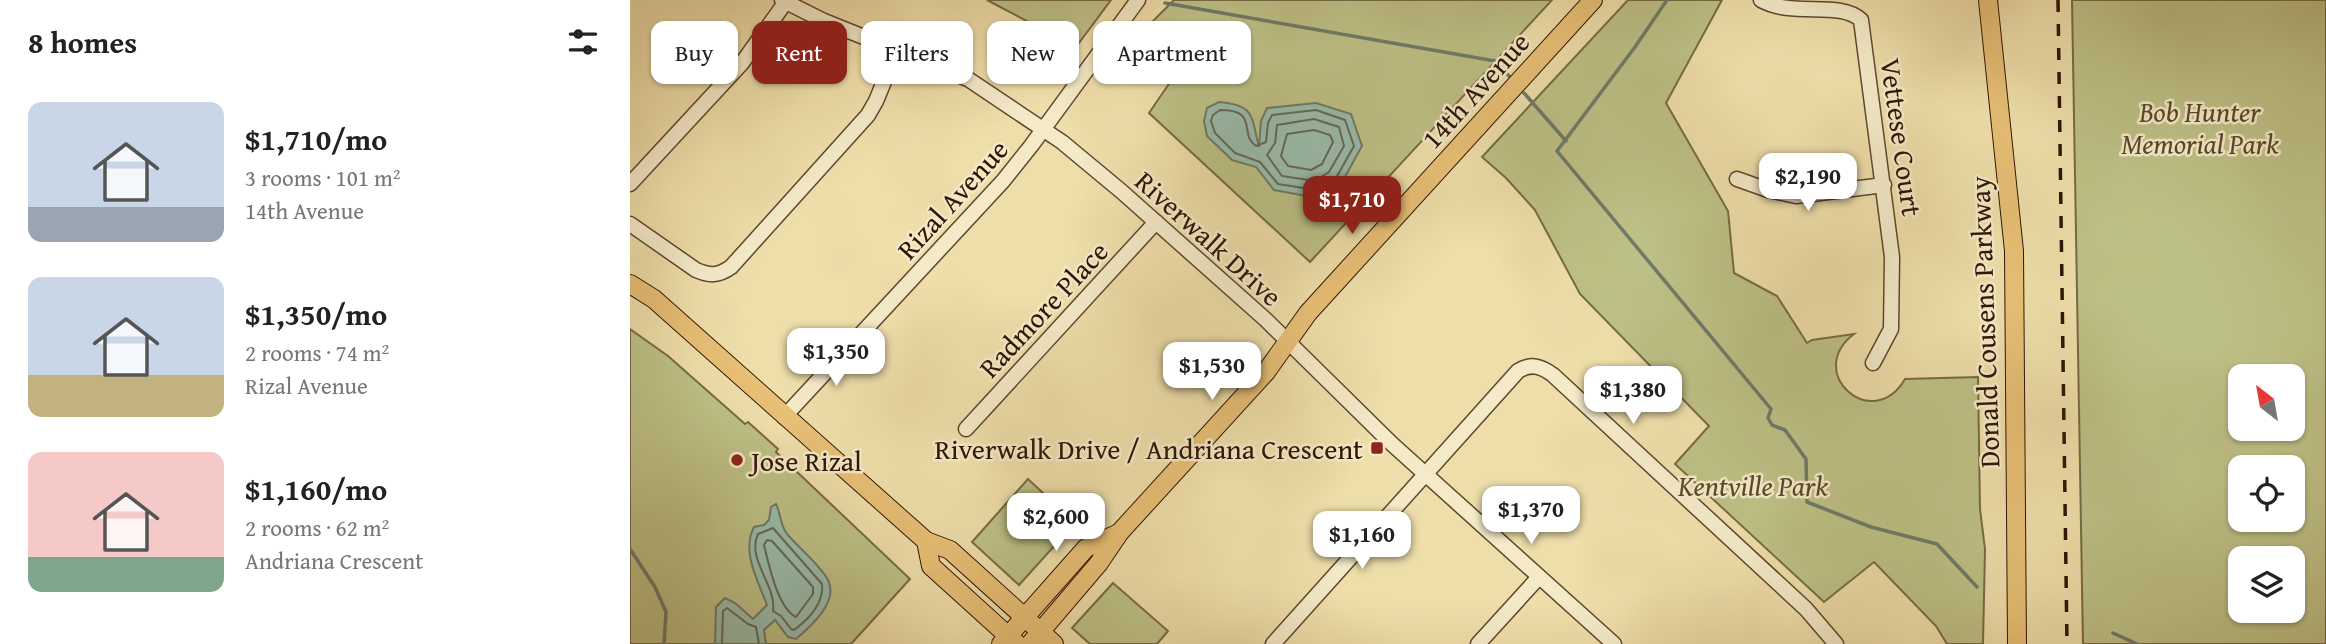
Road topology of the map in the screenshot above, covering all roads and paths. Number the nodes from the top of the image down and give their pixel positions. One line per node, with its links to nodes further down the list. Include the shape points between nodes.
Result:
1 (1138, 0): 9 (street, Rizal Avenue)
2 (1593, 0): 16 (main road, 14th Avenue, via 1308,313)
3 (1761, 0): 12 (street, Vettese Court, via 1781,8 1843,7 1861,20)
4 (1988, 0): 32 (main road, Donald Cousens Parkway, via 2014,251)
5 (783, 2): 6 (street, Riverwalk Drive); 11 (street, via 741,62)
6 (861, 35)
7 (973, 83): 9 (street, Riverwalk Drive)
8 (882, 84): 14 (street, via 868,115 721,274 696,270)
9 (1043, 130): 13 (street, Riverwalk Drive); 18 (street, Rizal Avenue, via 1003,181)
10 (1737, 179): 12 (street, via 1796,196)
11 (630, 184)
12 (1884, 185): 17 (street, Vettese Court, via 1893,311 1891,329)
13 (1156, 222): 16 (street, Riverwalk Drive); 19 (street, Radmore Place)
14 (630, 224)
15 (630, 284): 18 (main road, via 654,299)
16 (1287, 342): 20 (street, Riverwalk Drive); 21 (main road, 14th Avenue, via 1266,372)
17 (1873, 363)
18 (784, 417): 22 (main road)
19 (966, 429)
20 (1425, 475): 23 (street, Riverwalk Drive); 28 (street); 31 (street, via 1518,371 1538,366 1805,608)
21 (1120, 532): 24 (main road, 14th Avenue, via 1086,548); 25 (main road, 14th Avenue)
22 (926, 541): 24 (main road, via 950,550); 26 (main road, via 931,566)
23 (1539, 577): 29 (street); 30 (street, Riverwalk Drive)
24 (1024, 617): 25 (main road); 26 (main road, 14th Avenue)
25 (1035, 638): 27 (main road)
26 (1008, 641)
27 (1054, 644)
28 (1273, 644)
29 (1478, 644)
30 (1614, 644)
31 (1836, 644)
32 (2017, 644)

